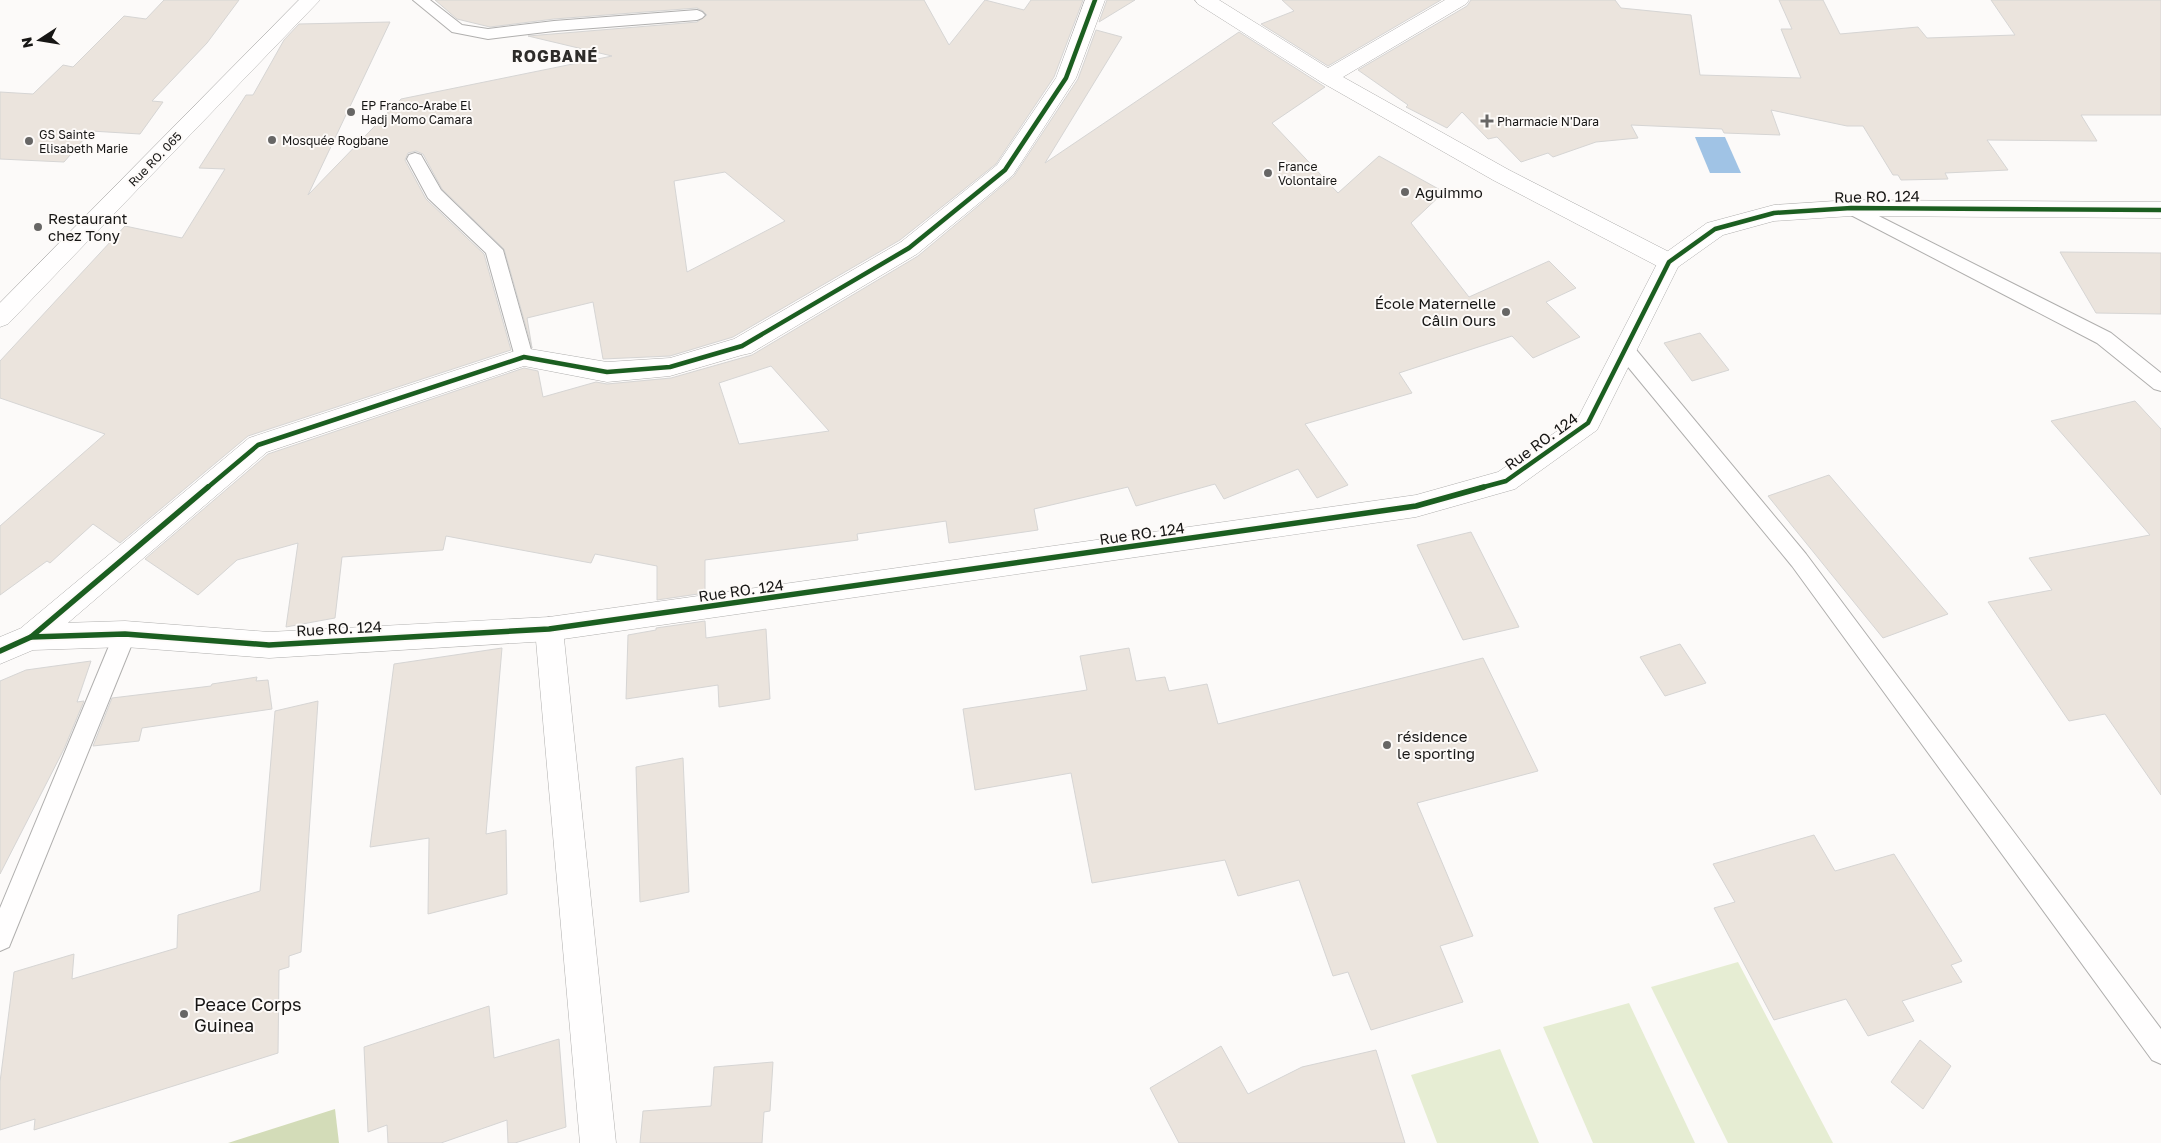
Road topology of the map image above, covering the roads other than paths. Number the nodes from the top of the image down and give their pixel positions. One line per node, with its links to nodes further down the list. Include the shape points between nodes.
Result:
1 (310, 0): 12 (street, Rue RO. 065)
2 (421, 0): 6 (lane, via 457,29 488,34)
3 (1095, 0): 14 (street, via 1066,78 1005,170 909,248 742,346 670,367 607,372)
4 (1205, 0): 7 (street)
5 (1459, 0): 7 (street)
6 (697, 16)
7 (1328, 78): 11 (street, via 1501,175)
8 (415, 159): 14 (lane, via 434,194 494,250)
9 (1851, 208): 10 (street, Rue RO. 124); 11 (street, Rue RO. 124, via 1774,213 1715,229); 15 (lane, via 2104,338)
10 (2161, 210)
11 (1670, 262): 13 (street, Rue RO. 124)
12 (0, 318)
13 (1626, 351): 16 (street, Rue RO. 124, via 1588,422 1506,481 1416,506); 21 (lane, via 1800,560)
14 (524, 357): 18 (street, via 258,444)
15 (2161, 384)
16 (549, 630): 17 (street, Rue RO. 124, via 270,645); 22 (street)
17 (125, 634): 18 (street, Rue RO. 124); 20 (lane)
18 (31, 637): 19 (street, Rue RO. 124)
19 (0, 651)
20 (0, 938)
21 (2161, 1051)
22 (598, 1143)

